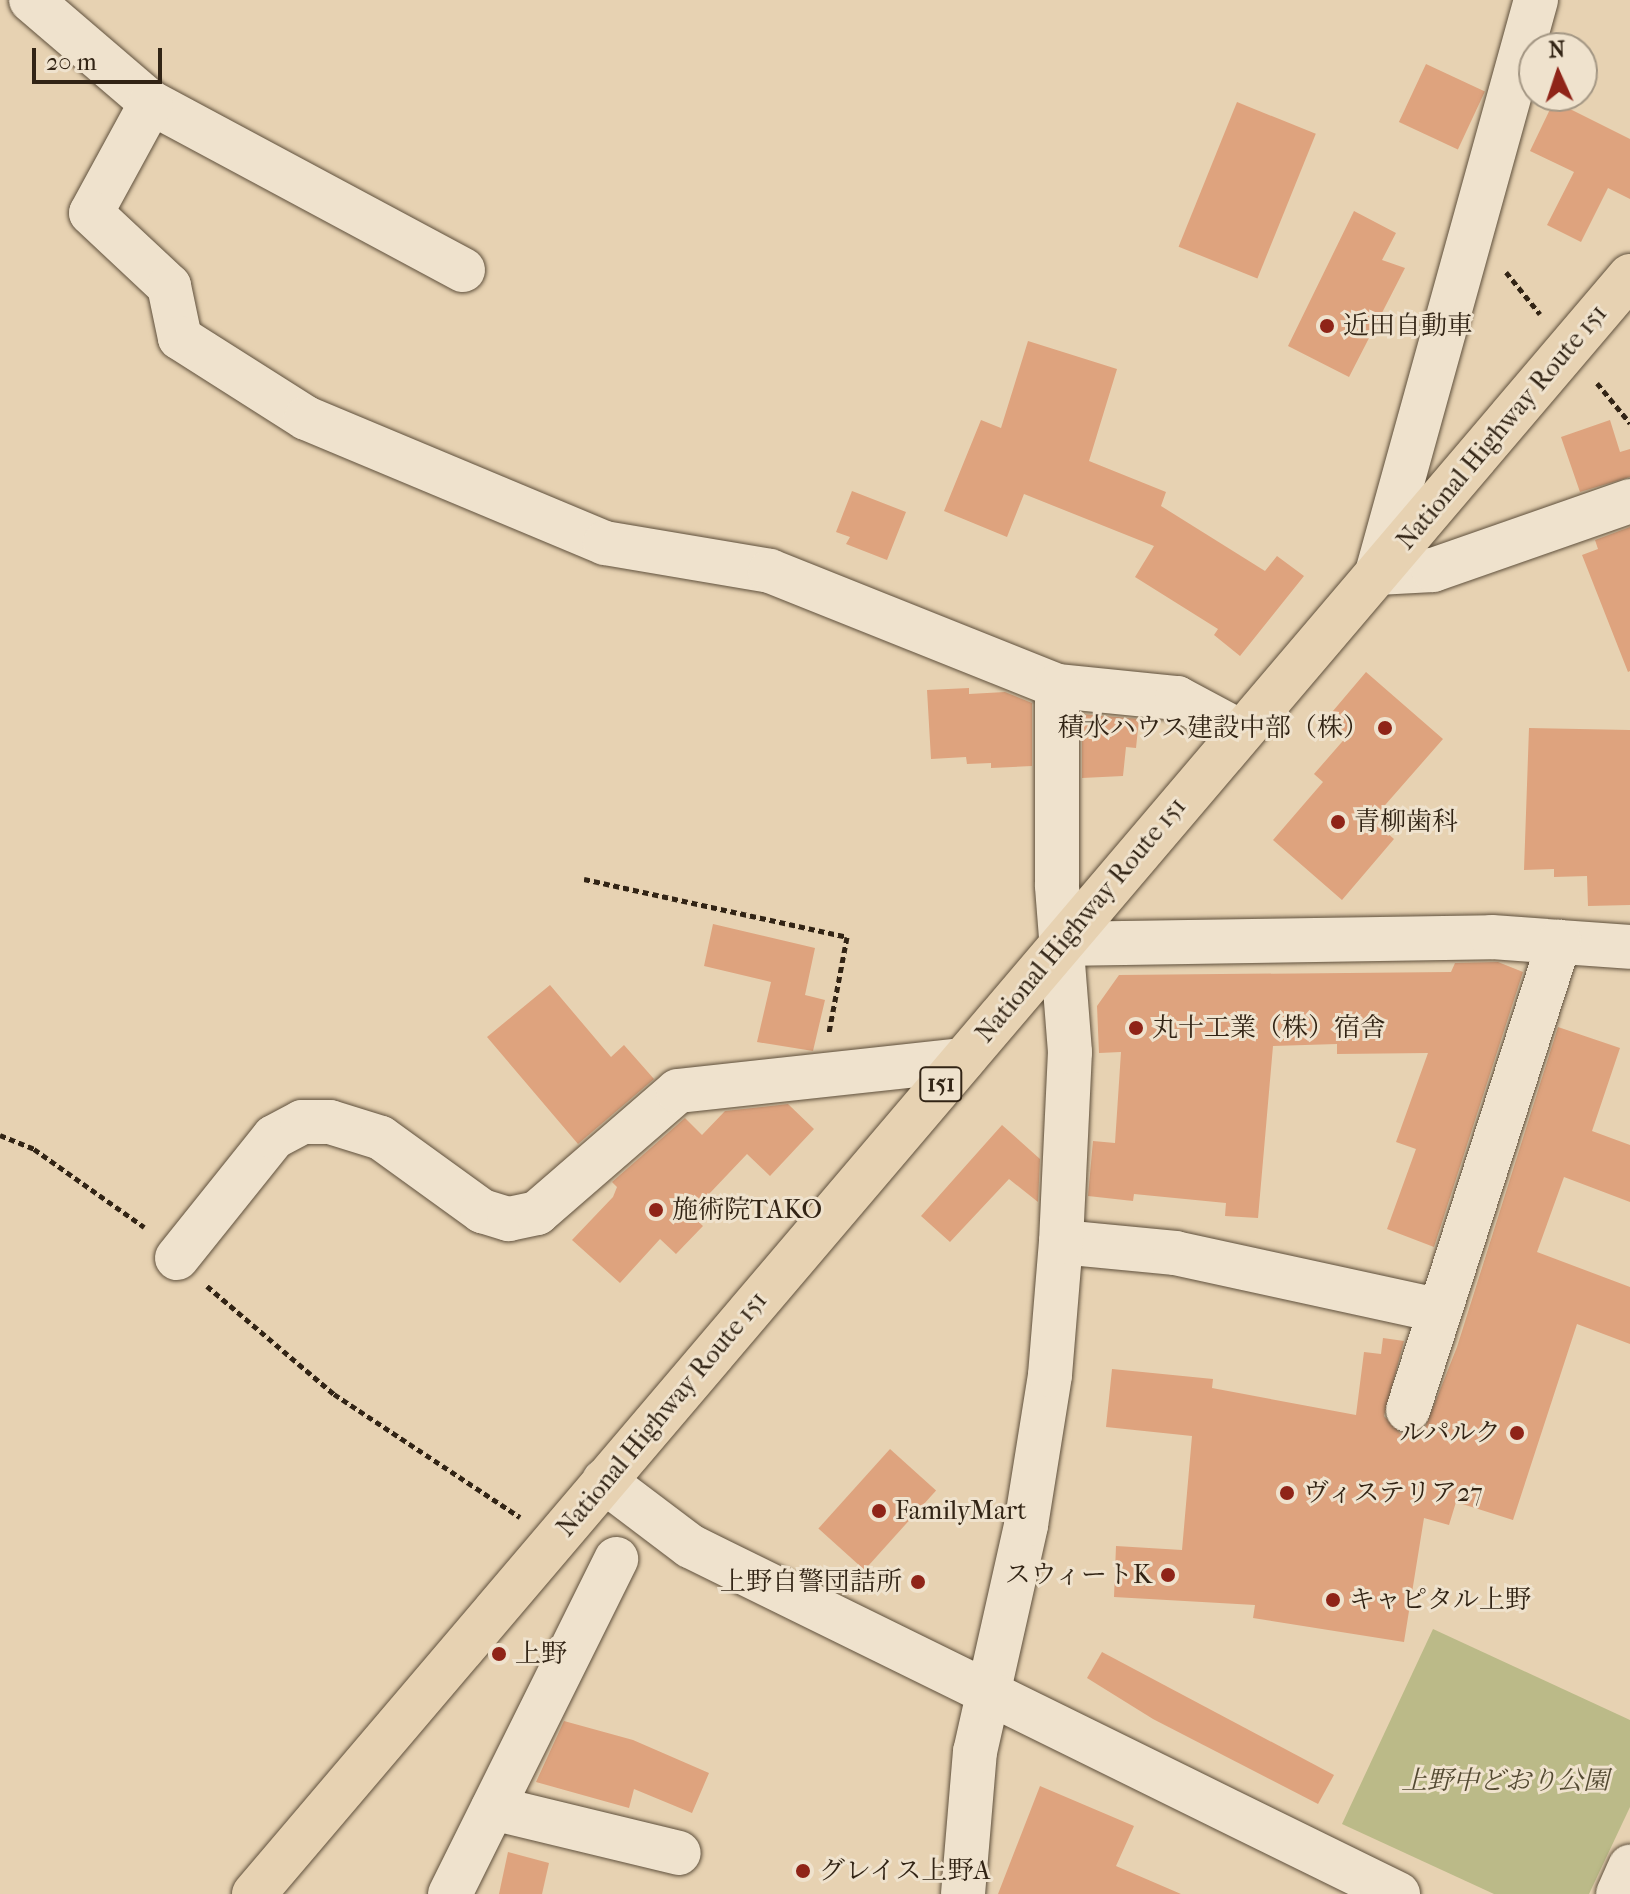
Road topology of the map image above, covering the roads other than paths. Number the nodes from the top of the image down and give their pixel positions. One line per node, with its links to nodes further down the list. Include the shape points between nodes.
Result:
1 (31, 0): 3 (street)
2 (1536, 0): 7 (street)
3 (151, 103): 4 (street); 8 (street, via 91,213 169,286 180,338 306,418 605,543 770,571)
4 (463, 270)
5 (1630, 276): 7 (highway, National Highway Route 151 / 151)
6 (1630, 501): 7 (street, via 1433,570)
7 (1377, 573): 9 (highway, National Highway Route 151 / 151)
8 (1057, 686): 9 (street, via 1177,698); 11 (street)
9 (1241, 732): 11 (highway, National Highway Route 151 / 151)
10 (1559, 942): 11 (street, via 1492,937); 12 (street); 16 (street)
11 (1060, 944): 13 (highway, National Highway Route 151 / 151); 14 (street, via 1070,1052)
12 (1630, 947)
13 (962, 1060): 15 (street, via 678,1091 537,1213 509,1219 482,1211 381,1138 330,1122 302,1122 274,1137); 18 (highway, National Highway Route 151 / 151)
14 (1061, 1242): 16 (street, via 1175,1253); 20 (street, via 1050,1375)
15 (177, 1258)
16 (1437, 1310): 17 (street)
17 (1408, 1410)
18 (604, 1481): 20 (street, via 676,1538); 24 (highway, National Highway Route 151 / 151)
19 (616, 1559): 21 (street)
20 (991, 1693): 26 (street, via 975,1752); 27 (street)
21 (493, 1808): 22 (street); 25 (street)
22 (679, 1853)
23 (1630, 1867): 28 (street)
24 (254, 1894)
25 (450, 1894)
26 (963, 1894)
27 (1398, 1894)
28 (1618, 1894)

